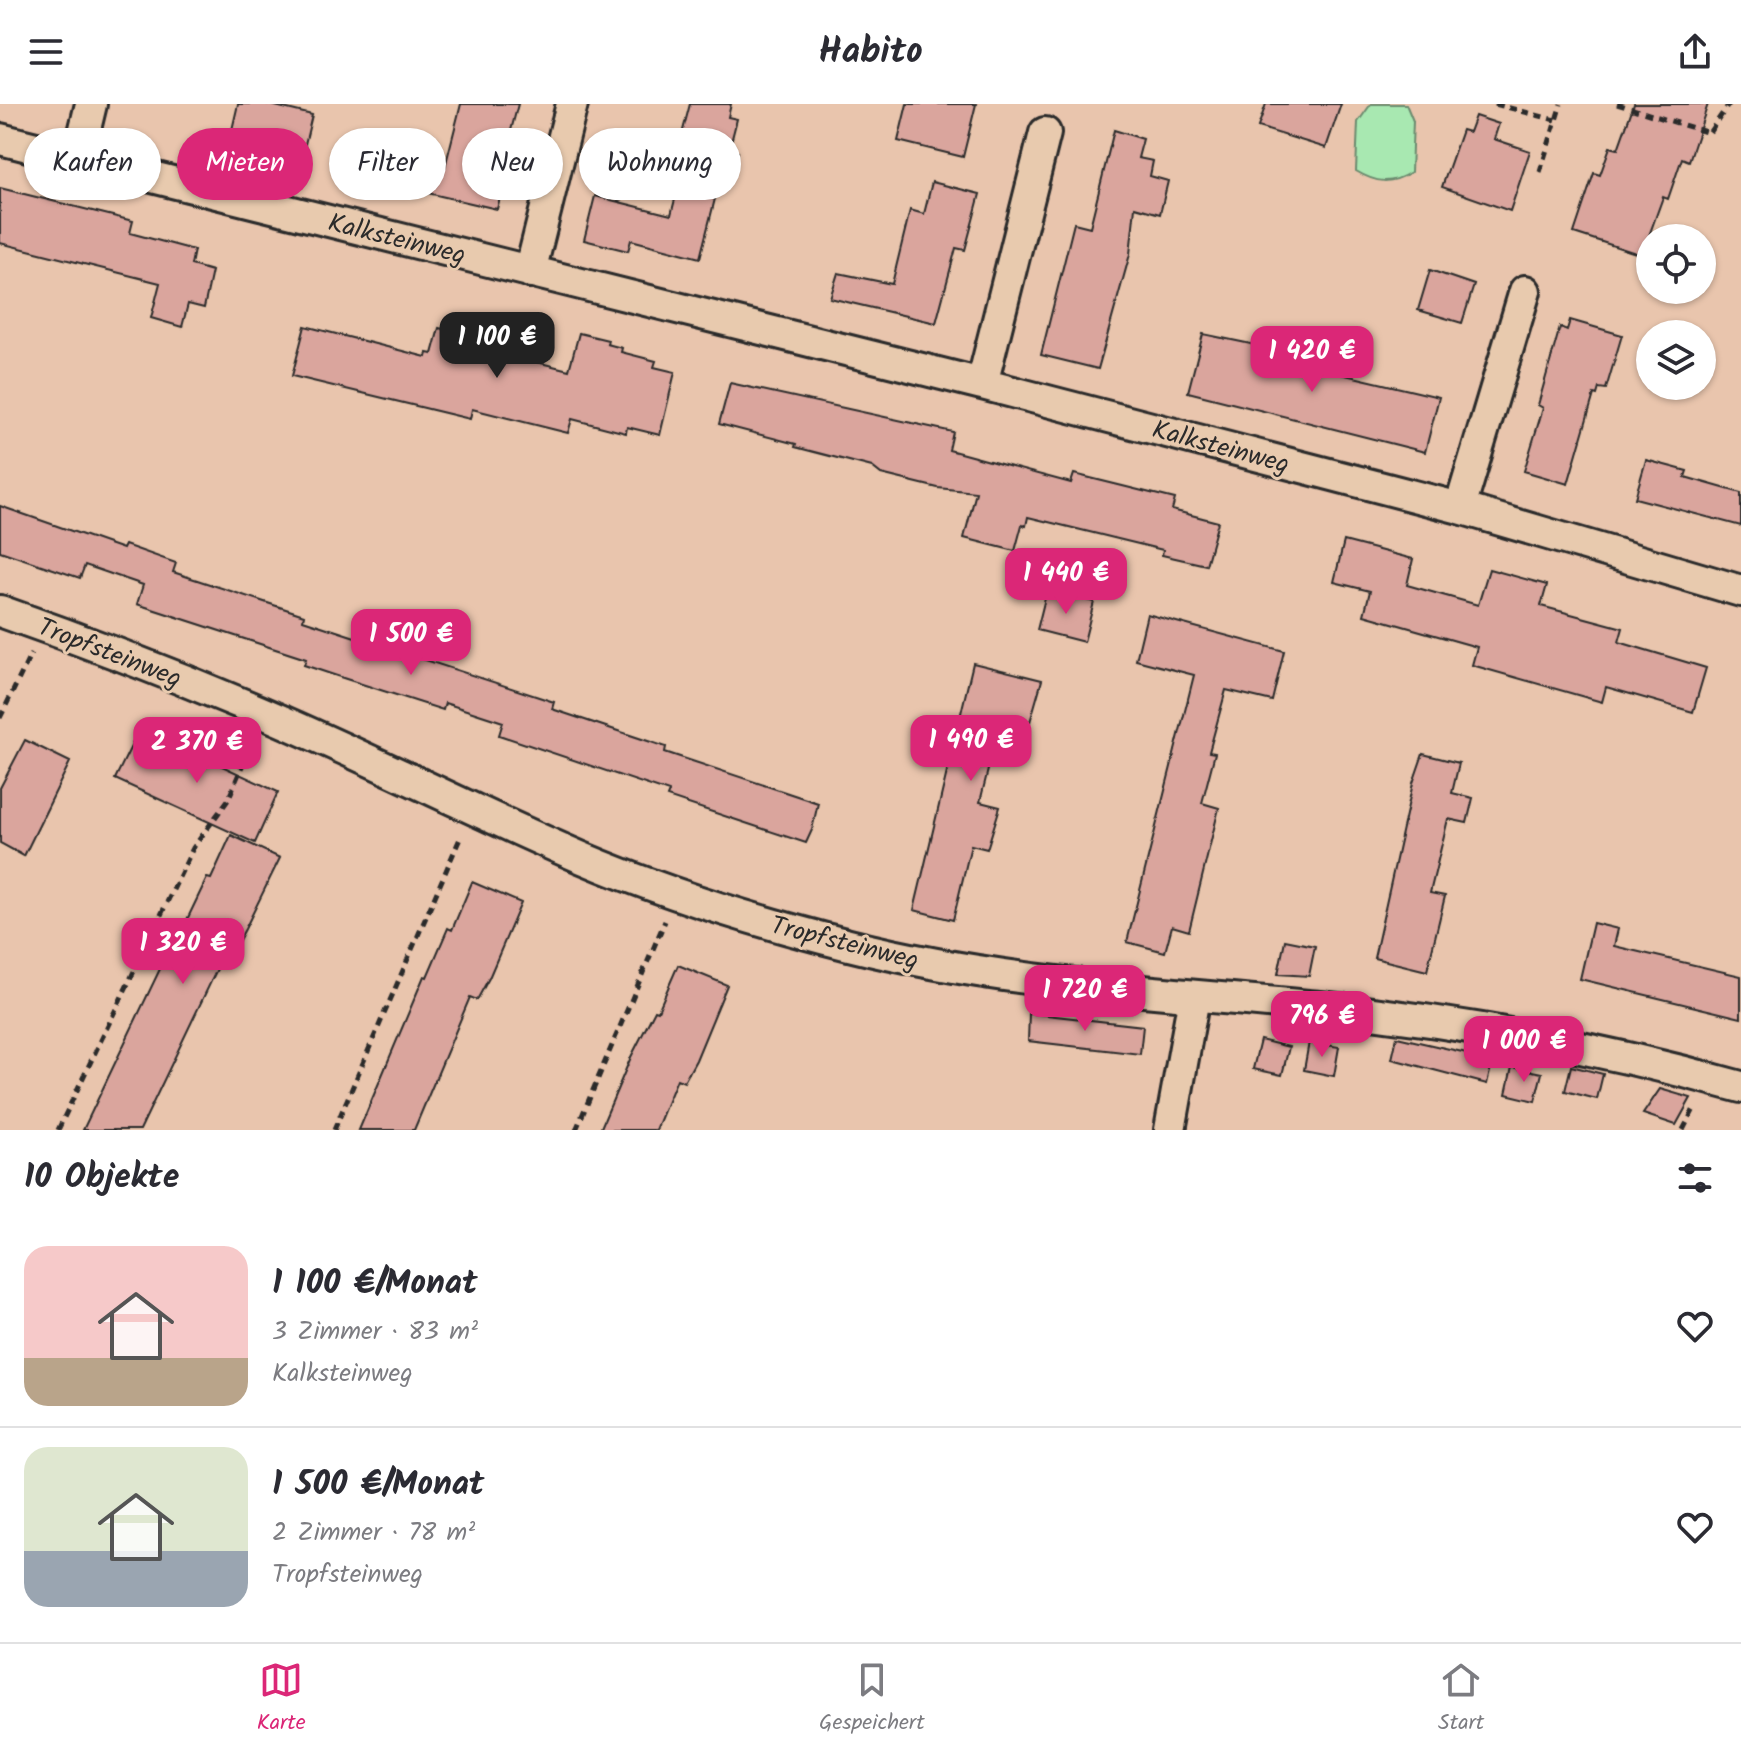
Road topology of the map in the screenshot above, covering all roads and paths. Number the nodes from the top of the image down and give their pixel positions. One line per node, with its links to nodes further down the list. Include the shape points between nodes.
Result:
1 (91, 104): 8 (street)
2 (572, 104): 14 (street)
3 (1495, 104): 7 (path)
4 (1561, 104): 7 (path)
5 (1617, 104): 6 (path, via 1709,133)
6 (1729, 104)
7 (1556, 121): 12 (path)
8 (85, 128)
9 (1045, 133): 16 (street)
10 (0, 139): 11 (street, Kalksteinweg)
11 (24, 145)
12 (1540, 172)
13 (161, 179): 14 (street, Kalksteinweg)
14 (530, 272): 16 (street, Kalksteinweg)
15 (1525, 291): 17 (street)
16 (982, 384): 17 (street, Kalksteinweg)
17 (1460, 508): 18 (street, Kalksteinweg)
18 (1741, 591)
19 (0, 611): 25 (street, Tropfsteinweg, via 249,707 583,858 715,906 853,946 993,976)
20 (35, 645): 21 (path)
21 (0, 718)
22 (256, 734): 28 (path, via 228,800 193,848)
23 (464, 828): 29 (path)
24 (668, 913): 30 (path)
25 (1194, 997): 26 (street, Tropfsteinweg, via 1393,1015 1548,1038); 31 (street)
26 (1741, 1087)
27 (1702, 1096): 32 (path)
28 (58, 1130)
29 (334, 1130)
30 (576, 1130)
31 (1170, 1130)
32 (1683, 1130)

